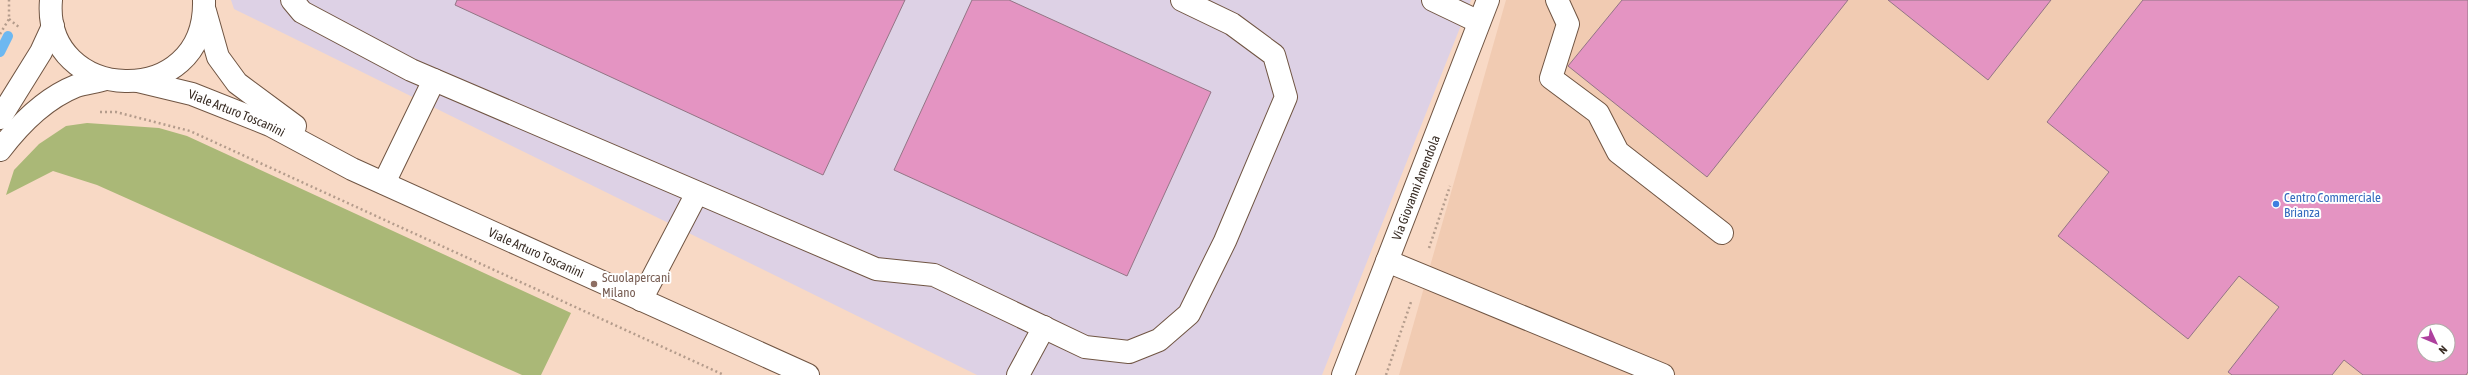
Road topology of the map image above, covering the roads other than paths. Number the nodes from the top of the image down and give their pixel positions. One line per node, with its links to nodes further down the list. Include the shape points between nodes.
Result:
1 (292, 0): 10 (street, via 302,12)
2 (1182, 0): 20 (street, via 1232,24 1274,55 1286,97 1226,241 1189,314 1159,340 1129,352 1085,347)
3 (1433, 0): 8 (street)
4 (1488, 0): 8 (street, Via Giovanni Amendola)
5 (1557, 0): 17 (street, via 1568,24 1551,78 1598,113 1618,152)
6 (204, 5): 11 (street, via 196,40 177,64 154,78); 14 (street, Viale Arturo Toscanini, via 218,57 237,83)
7 (50, 8): 9 (street, via 59,41 69,56 82,68); 12 (street, via 41,52)
8 (1479, 22): 18 (street, Via Giovanni Amendola)
9 (106, 79): 11 (street); 13 (street, via 76,86 52,101 30,117)
10 (434, 80): 15 (street); 16 (street)
11 (138, 81): 14 (street, Viale Arturo Toscanini, via 192,94 270,125)
12 (0, 118)
13 (0, 150)
14 (352, 169): 15 (street, Viale Arturo Toscanini)
15 (384, 183): 19 (street, Viale Arturo Toscanini)
16 (697, 193): 19 (street); 20 (street, via 876,269 934,275)
17 (1722, 233)
18 (1387, 261): 23 (street, Via Giovanni Amendola); 24 (street)
19 (641, 300): 21 (street, Viale Arturo Toscanini)
20 (1044, 327): 22 (street)
21 (808, 375)
22 (1018, 375)
23 (1343, 375)
24 (1663, 375)

